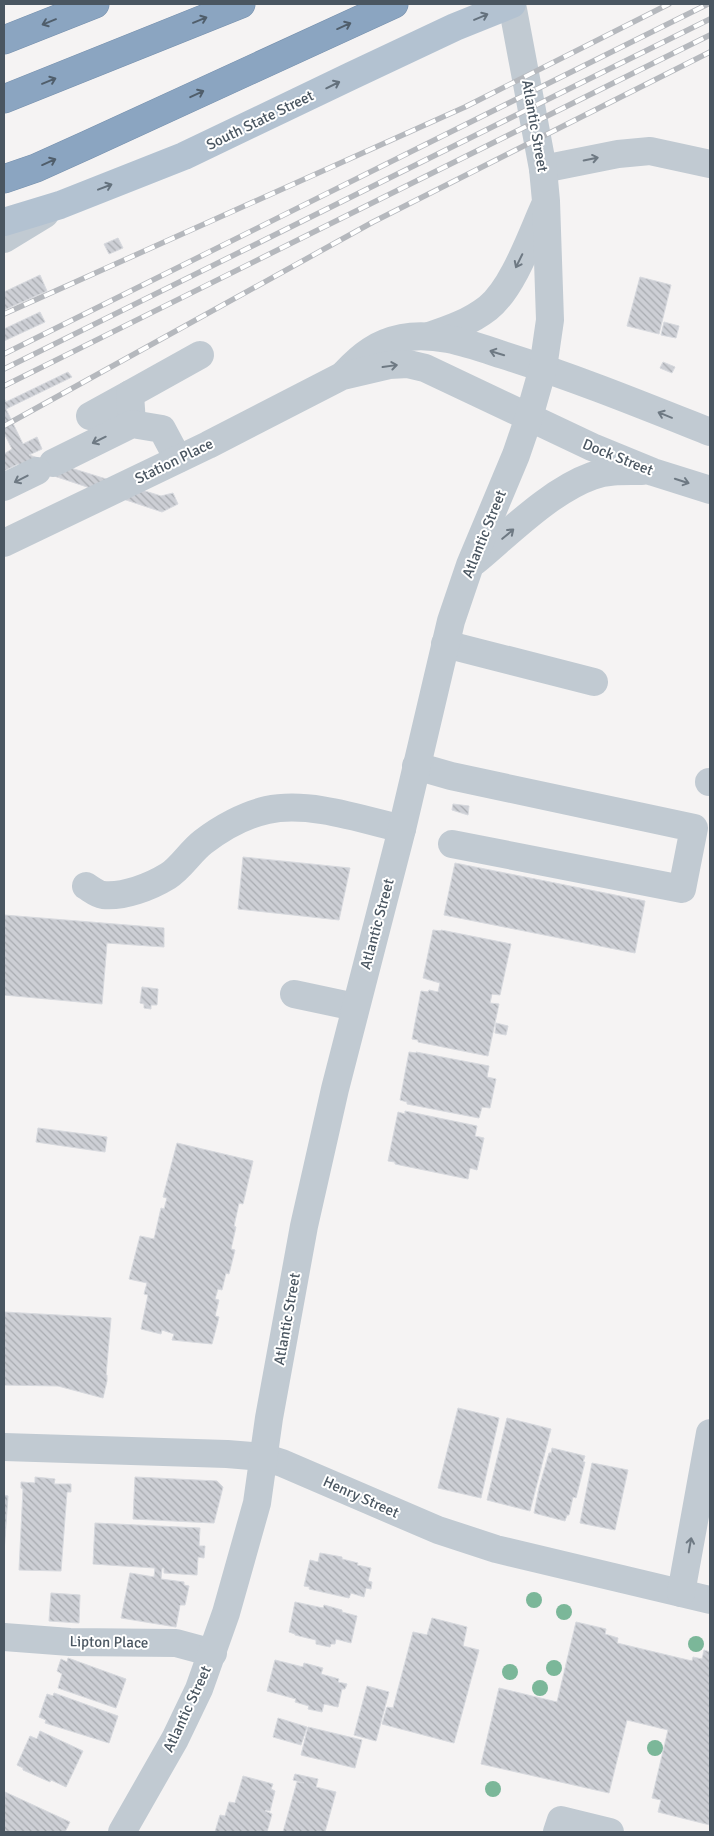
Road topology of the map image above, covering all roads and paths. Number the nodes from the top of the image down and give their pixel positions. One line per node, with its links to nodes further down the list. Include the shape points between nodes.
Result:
1 (95, 4): 5 (highway, one-way to 5)
2 (241, 4): 6 (highway, one-way to 2)
3 (394, 4): 9 (highway, one-way to 3, via 36,168)
4 (512, 4): 8 (street, Atlantic Street); 11 (main road, South State Street, one-way to 4, via 184,156 359,72)
5 (4, 40)
6 (4, 99)
7 (710, 164): 8 (street, one-way to 7, via 650,151)
8 (543, 169): 10 (street, Atlantic Street)
9 (4, 179)
10 (546, 201): 14 (street, one-way to 14, via 515,269 498,297 488,308 461,325); 16 (street, Atlantic Street, via 550,320)
11 (60, 205): 12 (main road, South State Street); 13 (street)
12 (4, 222)
13 (4, 239)
14 (429, 336): 16 (street, Station Place, one-way to 14); 17 (street, Station Place, via 404,337 382,344 361,356)
15 (200, 355): 18 (street)
16 (543, 368): 20 (street, Atlantic Street); 22 (street, one-way to 16)
17 (342, 376): 20 (street, Station Place, one-way to 20, via 408,364 425,368); 23 (street, Station Place)
18 (130, 394): 19 (street); 21 (street)
19 (90, 416)
20 (529, 417): 24 (street, Dock Street); 28 (street, Atlantic Street)
21 (132, 424): 23 (street, via 162,429); 25 (street, one-way to 25)
22 (710, 432)
23 (178, 459): 27 (street, Station Place)
24 (653, 472): 26 (street, Dock Street, one-way to 26); 28 (street, one-way to 24, via 533,512 576,483 615,471)
25 (4, 487)
26 (710, 490)
27 (4, 542)
28 (470, 565): 29 (street, Atlantic Street)
29 (445, 644): 30 (street); 31 (street, Atlantic Street)
30 (594, 682)
31 (416, 766): 32 (street, Atlantic Street); 33 (street, via 694,828 682,889)
32 (402, 829): 34 (street, via 309,809 266,810 221,830 202,842 168,876 132,892 101,895); 36 (street, Atlantic Street)
33 (452, 844)
34 (86, 886)
35 (294, 994): 36 (street)
36 (355, 1007): 39 (street, Atlantic Street, via 304,1226)
37 (710, 1432): 40 (street, one-way to 37)
38 (4, 1447): 39 (street, Henry Street)
39 (263, 1458): 40 (street, Henry Street, via 302,1470 438,1530 496,1549); 43 (street, Atlantic Street, via 256,1503)
40 (681, 1593): 41 (street, Henry Street)
41 (710, 1600)
42 (4, 1637): 43 (street, Lipton Place, via 176,1644)
43 (213, 1653): 44 (street, Atlantic Street, via 175,1739)
44 (122, 1832)
45 (557, 1832): 46 (street, via 561,1820)
46 (610, 1832)

